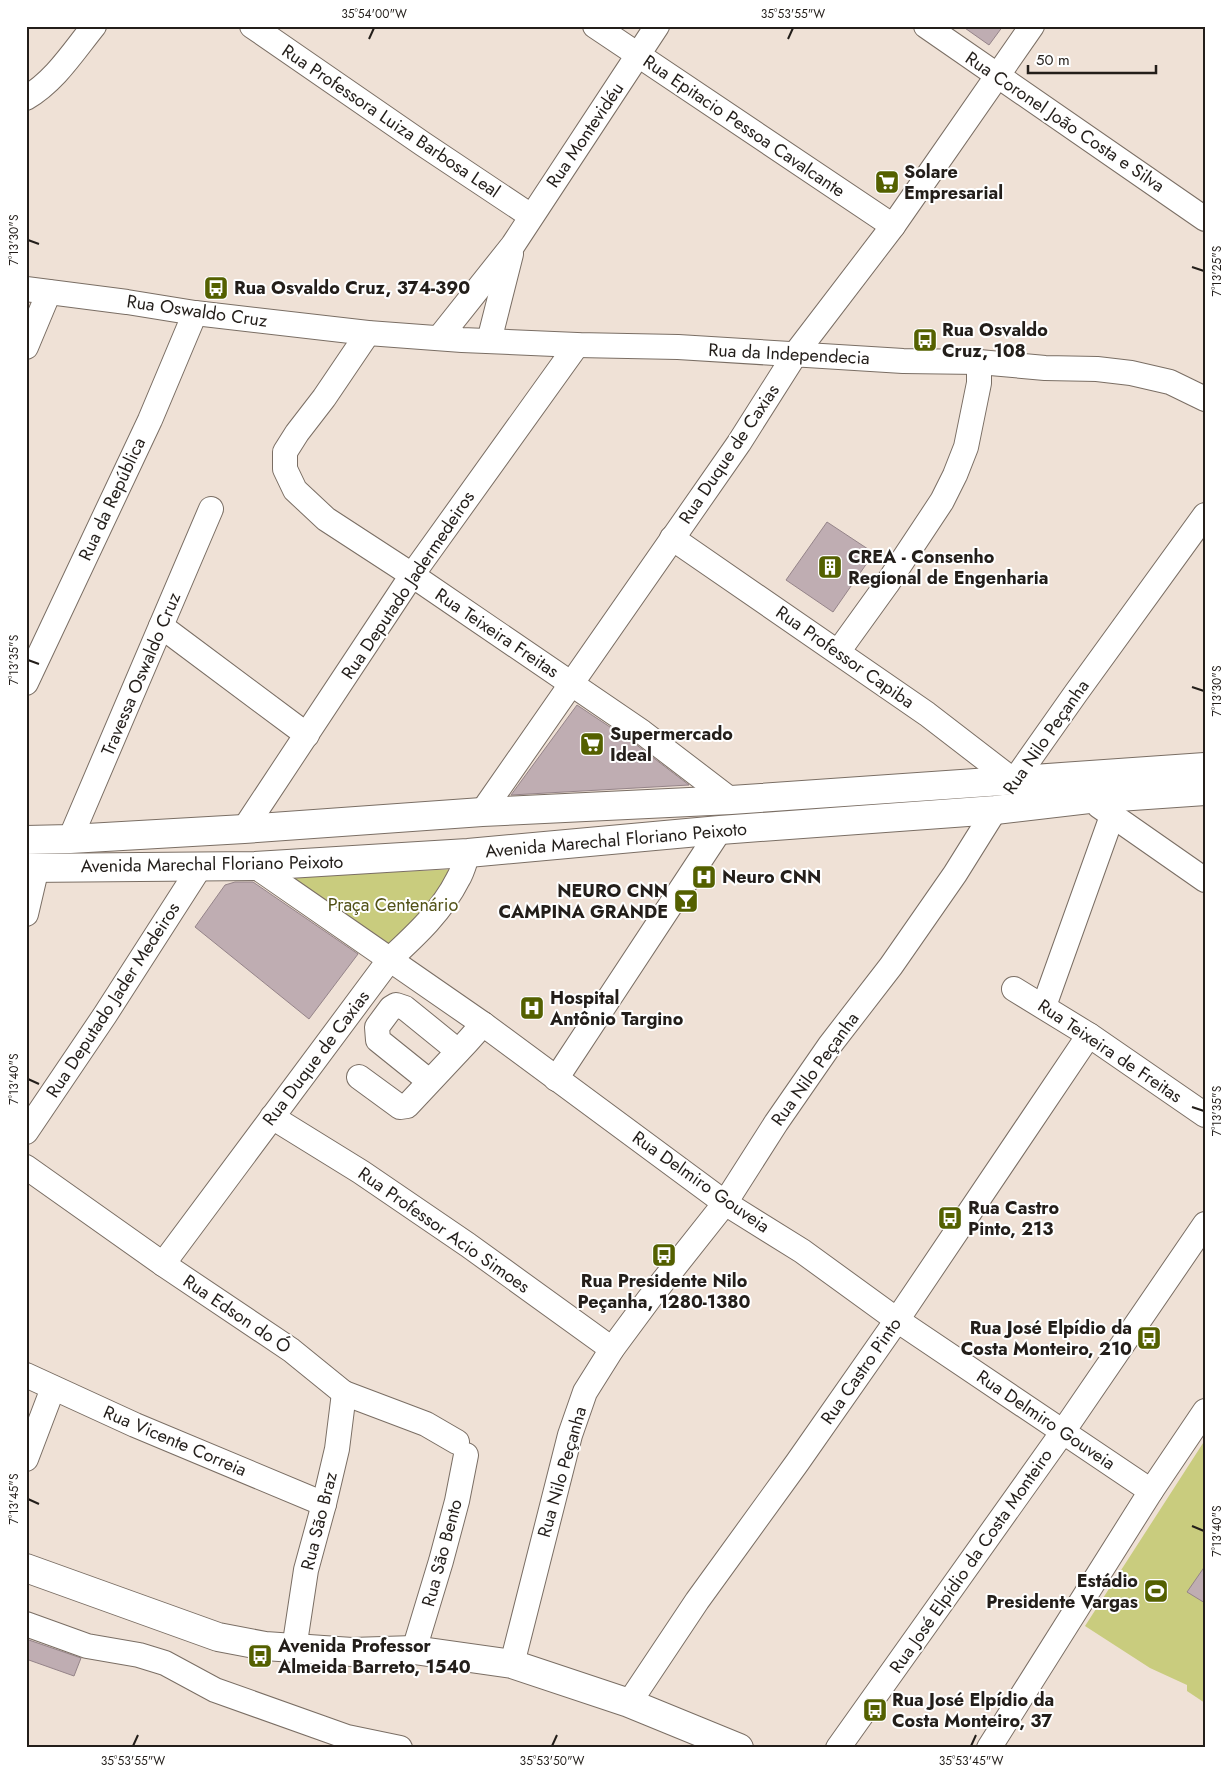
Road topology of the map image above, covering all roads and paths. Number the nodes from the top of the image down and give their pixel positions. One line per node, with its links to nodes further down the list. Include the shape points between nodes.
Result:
1 (94, 26): 9 (street, via 57,73 39,91)
2 (252, 26): 10 (street, Rua Professora Luiza Barbosa Leal)
3 (595, 26): 7 (street, Rua Epitacio Pessoa Cavalcante)
4 (657, 26): 7 (street, Rua Montevidéu)
5 (926, 26): 8 (street, Rua Coronel João Costa e Silva)
6 (1032, 26): 8 (street, Rua Duque de Caxias)
7 (638, 55): 10 (street, Rua Montevidéu); 12 (street, Rua Epitacio Pessoa Cavalcante)
8 (997, 77): 11 (street, Rua Coronel João Costa e Silva); 12 (street, Rua Duque de Caxias)
9 (26, 98)
10 (531, 216): 13 (street, Rua Montevidéu)
11 (1205, 219)
12 (893, 226): 21 (street, Rua Duque de Caxias)
13 (513, 245): 17 (street, Rua Montevidéu); 18 (street, Rua Montevidéu)
14 (37, 290): 15 (street, Rua Oswaldo Cruz); 20 (street)
15 (195, 313): 16 (street, Rua Oswaldo Cruz); 30 (street, Rua da República, via 150,420)
16 (368, 333): 17 (street, Rua da Independecia); 27 (street, Rua Teixeira Freitas, via 285,452 285,469 295,490 326,519)
17 (440, 338): 18 (street, Rua da Independecia)
18 (489, 341): 19 (street, Rua da Independecia)
19 (577, 345): 21 (street, Rua da Independecia); 27 (street, Rua Deputado Jadermedeiros)
20 (26, 346)
21 (796, 353): 22 (street, Rua da Independecia); 26 (street, Rua Duque de Caxias, via 739,443)
22 (979, 362): 23 (street, Rua da Independecia, via 1131,373 1170,382); 29 (street, via 979,383 966,447 942,502)
23 (1205, 399)
24 (211, 508): 28 (street, Travessa Oswaldo Cruz)
25 (1205, 515): 34 (street, Rua Nilo Peçanha)
26 (672, 538): 29 (street, Rua Professor Capiba); 31 (street, Rua Duque de Caxias)
27 (412, 575): 31 (street, Rua Teixeira Freitas); 32 (street, Rua Deputado Jadermedeiros)
28 (161, 626): 32 (street); 43 (street, Travessa Oswaldo Cruz)
29 (838, 652): 34 (street, Rua Professor Capiba, via 927,714)
30 (26, 683)
31 (572, 684): 37 (street, Rua Teixeira Freitas); 39 (street, Rua Duque de Caxias)
32 (307, 735): 41 (street, Rua Deputado Jadermedeiros)
33 (1205, 768): 34 (main road, Avenida Marechal Floriano Peixoto)
34 (1014, 782): 37 (main road, Avenida Marechal Floriano Peixoto); 38 (main road, Rua Nilo Peçanha)
35 (1205, 791): 36 (main road, Avenida Marechal Floriano Peixoto)
36 (1089, 799): 38 (main road, Avenida Marechal Floriano Peixoto); 40 (street)
37 (731, 800): 39 (main road, Avenida Marechal Floriano Peixoto)
38 (995, 810): 42 (main road, Avenida Marechal Floriano Peixoto); 64 (street, Rua Nilo Peçanha, via 955,874 830,1045)
39 (482, 812): 41 (main road, Avenida Marechal Floriano Peixoto)
40 (1112, 816): 49 (street); 53 (street)
41 (244, 829): 43 (main road, Avenida Marechal Floriano Peixoto)
42 (720, 830): 45 (main road, Avenida Marechal Floriano Peixoto); 58 (street)
43 (70, 839): 44 (main road, Avenida Marechal Floriano Peixoto)
44 (26, 840)
45 (468, 853): 46 (main road, Avenida Marechal Floriano Peixoto); 51 (street, Rua Duque de Caxias, via 459,878 446,898 428,922)
46 (255, 866): 47 (main road, Avenida Marechal Floriano Peixoto); 51 (street, Rua Delmiro Gouveia)
47 (200, 867): 48 (main road, Avenida Marechal Floriano Peixoto); 62 (street, Rua Deputado Jader Medeiros)
48 (32, 868): 50 (street)
49 (1205, 880)
50 (26, 914)
51 (390, 959): 54 (street, Rua Delmiro Gouveia); 61 (street, Rua Duque de Caxias)
52 (1014, 988): 53 (street, Rua Teixeira de Freitas)
53 (1044, 1006): 55 (street, Rua Teixeira de Freitas)
54 (483, 1024): 56 (street); 58 (street, Rua Delmiro Gouveia)
55 (1089, 1035): 60 (street, Rua Teixeira de Freitas); 67 (street, Rua Castro Pinto)
56 (458, 1051): 59 (street); 59 (street, via 406,1008 396,1005 391,1008 377,1027 378,1040)
57 (359, 1077): 59 (street, via 400,1107 407,1106)
58 (556, 1079): 64 (street, Rua Delmiro Gouveia)
59 (429, 1082)
60 (1205, 1115)
61 (272, 1116): 66 (street, Rua Duque de Caxias); 68 (street, Rua Professor Acio Simoes, via 468,1245)
62 (26, 1132)
63 (26, 1167): 66 (street, Rua Edson do Ó)
64 (725, 1203): 67 (street, Rua Delmiro Gouveia, via 802,1251); 68 (street, Rua Nilo Peçanha)
65 (1205, 1224): 73 (street, Rua José Elpídio da Costa Monteiro)
66 (163, 1264): 71 (street, Rua Edson do Ó, via 292,1350)
67 (897, 1320): 73 (street, Rua Delmiro Gouveia); 83 (street, Rua Castro Pinto, via 696,1601)
68 (612, 1349): 82 (street, Rua Nilo Peçanha, via 585,1392 573,1426)
69 (26, 1375): 70 (street, Rua Vicente Correia)
70 (53, 1388): 75 (street); 77 (street, Rua Vicente Correia)
71 (344, 1393): 74 (street, Rua Edson do Ó, via 426,1424); 77 (street, Rua São Braz)
72 (1205, 1411): 76 (street)
73 (1062, 1433): 76 (street, Rua Delmiro Gouveia); 86 (street, Rua José Elpídio da Costa Monteiro)
74 (461, 1449): 81 (street, Rua São Bento, via 457,1501)
75 (26, 1458)
76 (1151, 1491): 87 (street)
77 (324, 1504): 80 (street, Rua São Braz, via 306,1570)
78 (26, 1568): 80 (main road, via 218,1637)
79 (26, 1624): 84 (street, via 87,1646 165,1663 215,1690 347,1737)
80 (294, 1649): 81 (main road, via 352,1652)
81 (414, 1650): 82 (main road)
82 (512, 1664): 83 (main road)
83 (629, 1703): 85 (main road)
84 (400, 1748)
85 (740, 1748)
86 (838, 1748)
87 (989, 1748)

